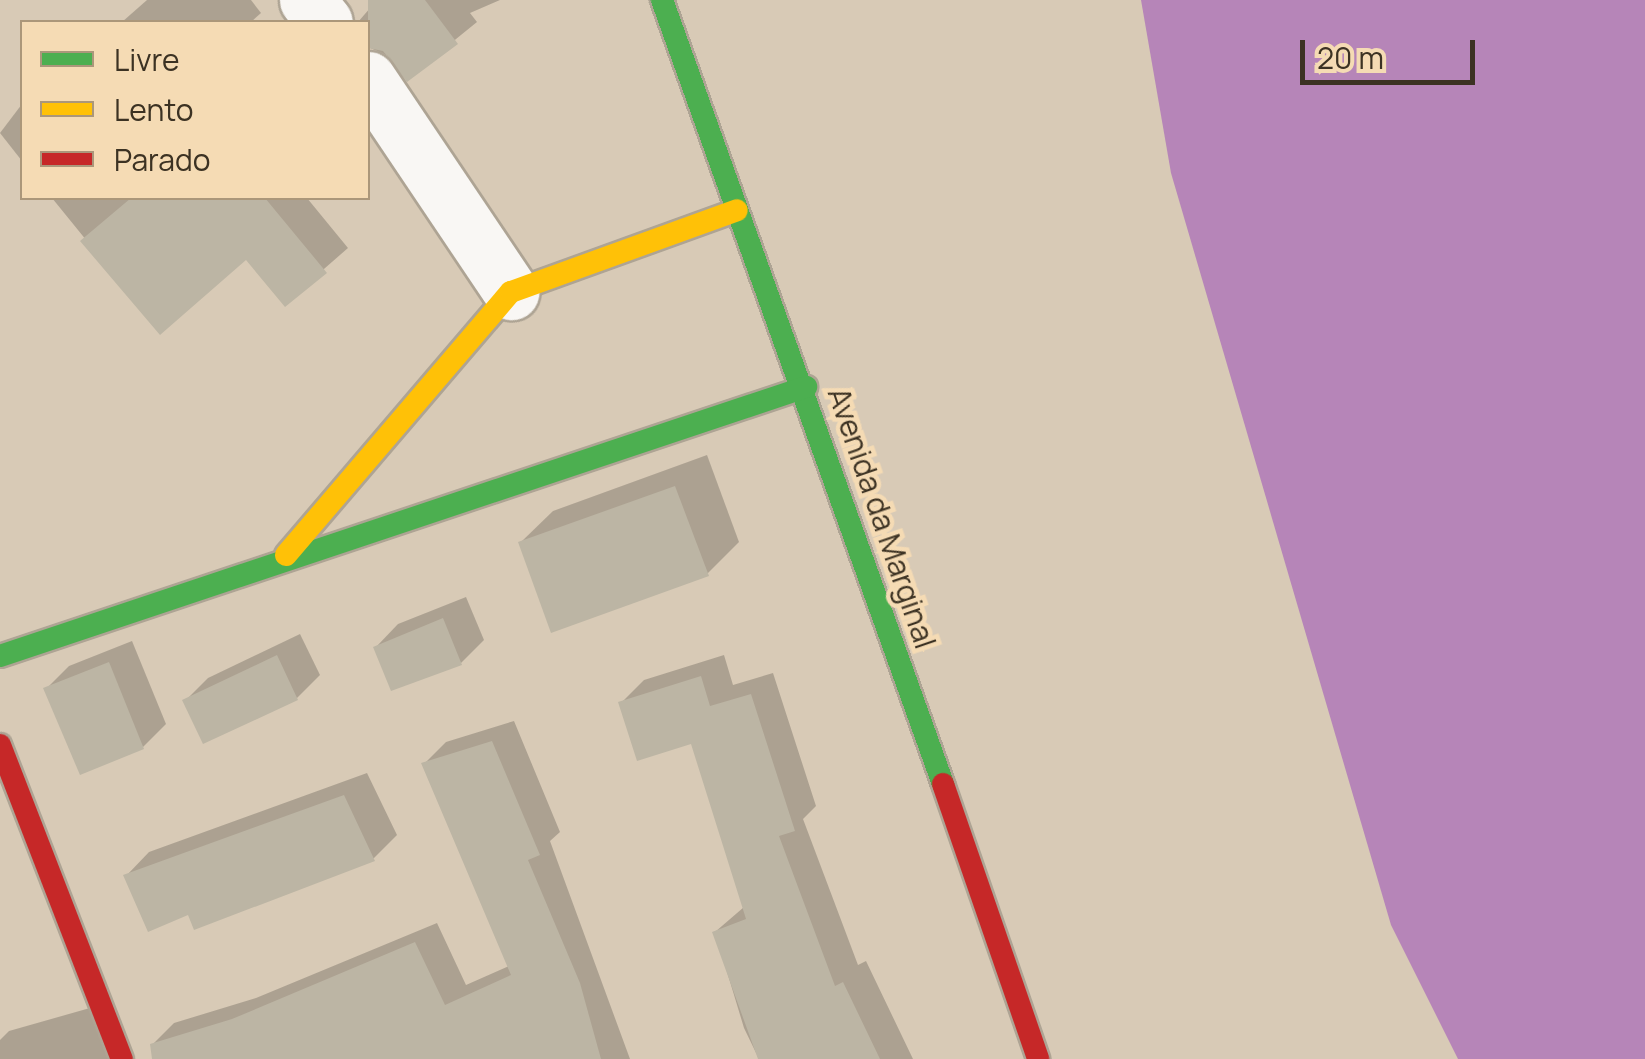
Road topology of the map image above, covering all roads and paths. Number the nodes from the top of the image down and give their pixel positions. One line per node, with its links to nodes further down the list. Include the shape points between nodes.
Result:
1 (307, 0): 3 (street)
2 (662, 0): 5 (street, Avenida da Marginal)
3 (323, 20)
4 (370, 82): 6 (street)
5 (737, 210): 6 (street); 7 (street, Avenida da Marginal)
6 (511, 292): 8 (street)
7 (806, 386): 8 (street); 12 (street, Avenida da Marginal)
8 (285, 556): 9 (street)
9 (2, 654)
10 (0, 745): 11 (street)
11 (122, 1059)
12 (1038, 1059)

